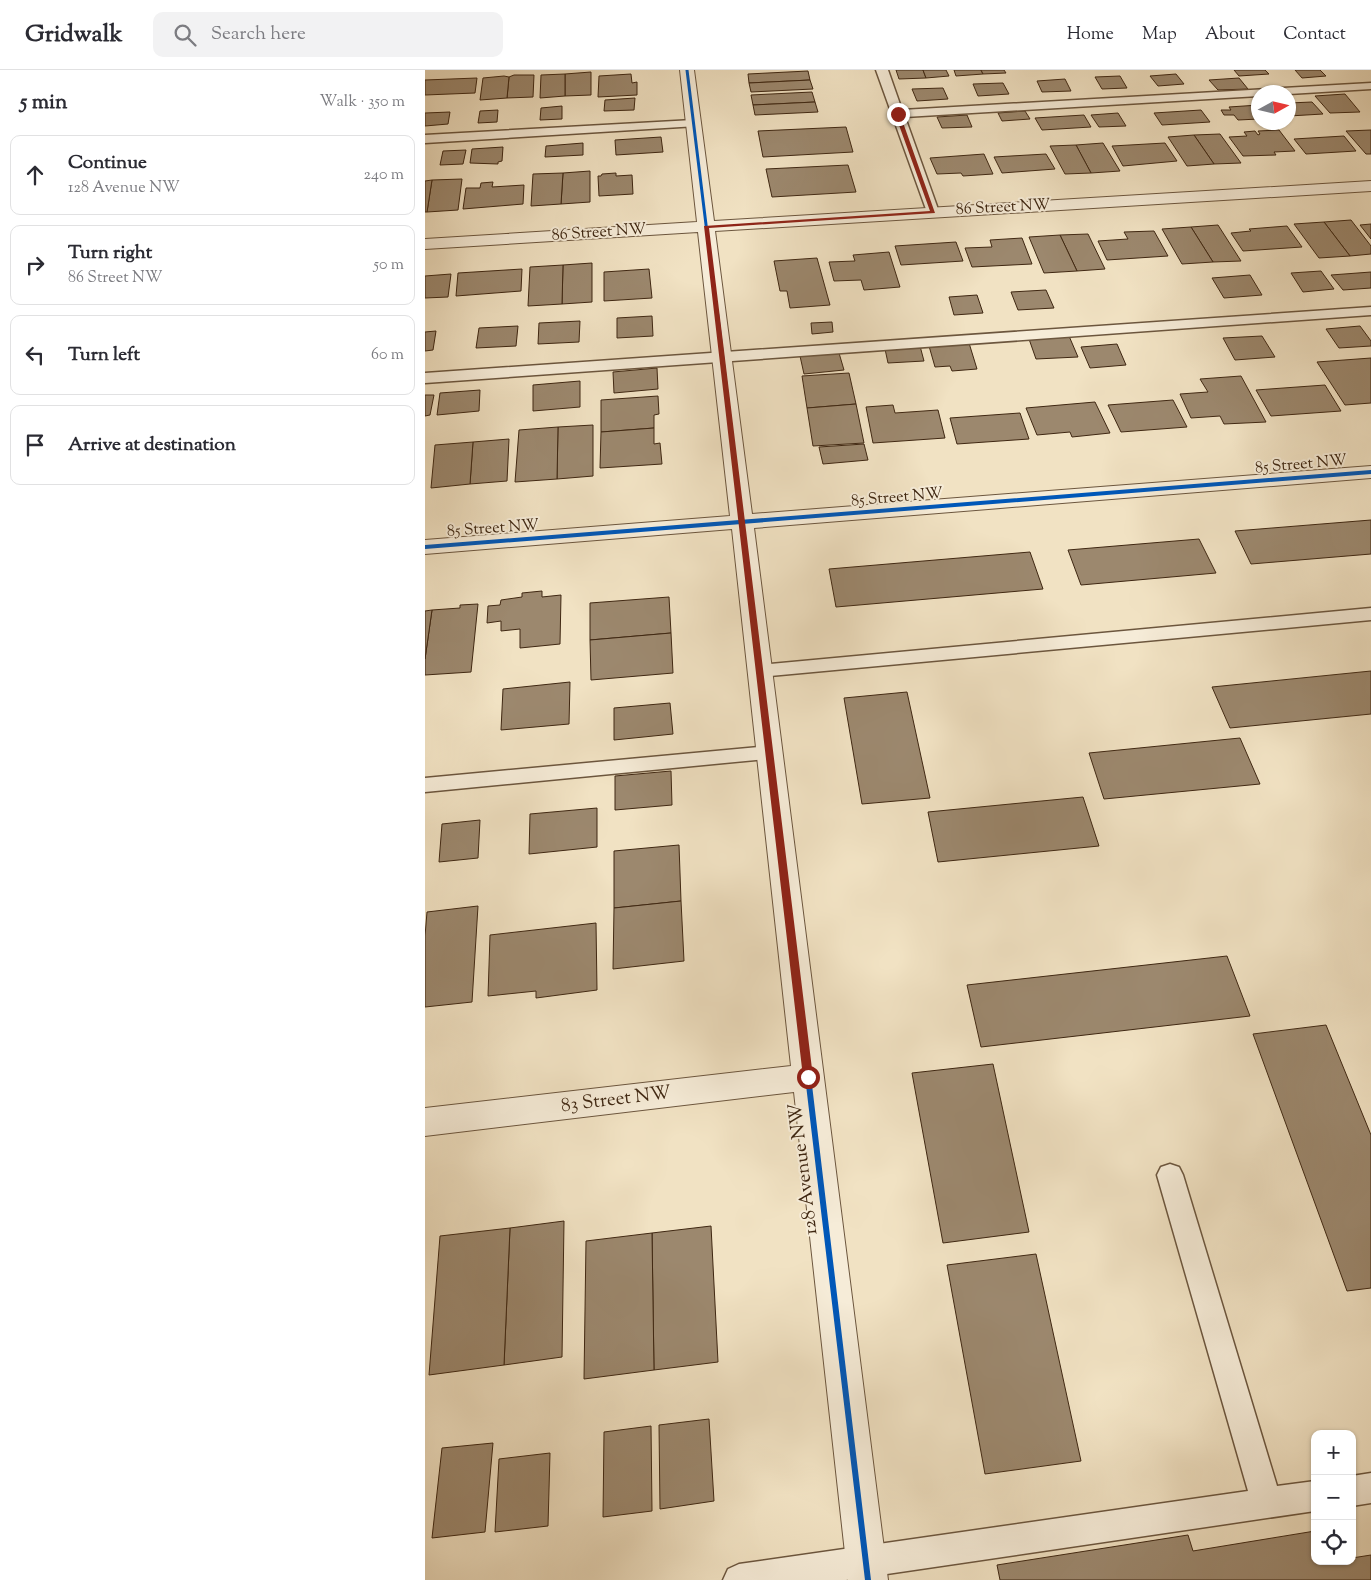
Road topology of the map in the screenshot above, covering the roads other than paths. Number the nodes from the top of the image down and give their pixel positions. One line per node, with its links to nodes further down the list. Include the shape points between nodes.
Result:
1 (687, 70): 7 (street, 128 Avenue NW)
2 (882, 70): 6 (lane)
3 (1370, 88): 4 (lane)
4 (1296, 91)
5 (1251, 93): 6 (lane)
6 (898, 114): 10 (lane)
7 (693, 124): 8 (lane); 11 (street, 128 Avenue NW)
8 (425, 139)
9 (1371, 186): 10 (street, 86 Street NW)
10 (933, 212): 11 (street, 86 Street NW)
11 (706, 226): 12 (street, 86 Street NW); 14 (street, 128 Avenue NW)
12 (425, 244)
13 (1371, 311): 14 (lane)
14 (721, 356): 15 (lane); 17 (street, 128 Avenue NW)
15 (425, 378)
16 (1371, 472): 17 (street, 85 Street NW)
17 (741, 523): 18 (street, 85 Street NW); 20 (street, 128 Avenue NW)
18 (425, 547)
19 (1371, 614): 20 (lane)
20 (760, 671): 21 (street, 128 Avenue NW)
21 (769, 753): 22 (lane); 23 (street, 128 Avenue NW)
22 (425, 785)
23 (808, 1077): 24 (street, 83 Street NW); 30 (street, 128 Avenue NW)
24 (425, 1122)
25 (1170, 1175): 29 (lane)
26 (1371, 1488): 27 (lane)
27 (1356, 1490)
28 (1311, 1497): 29 (lane)
29 (1267, 1503): 30 (lane)
30 (867, 1570): 31 (lane)
31 (739, 1580)

